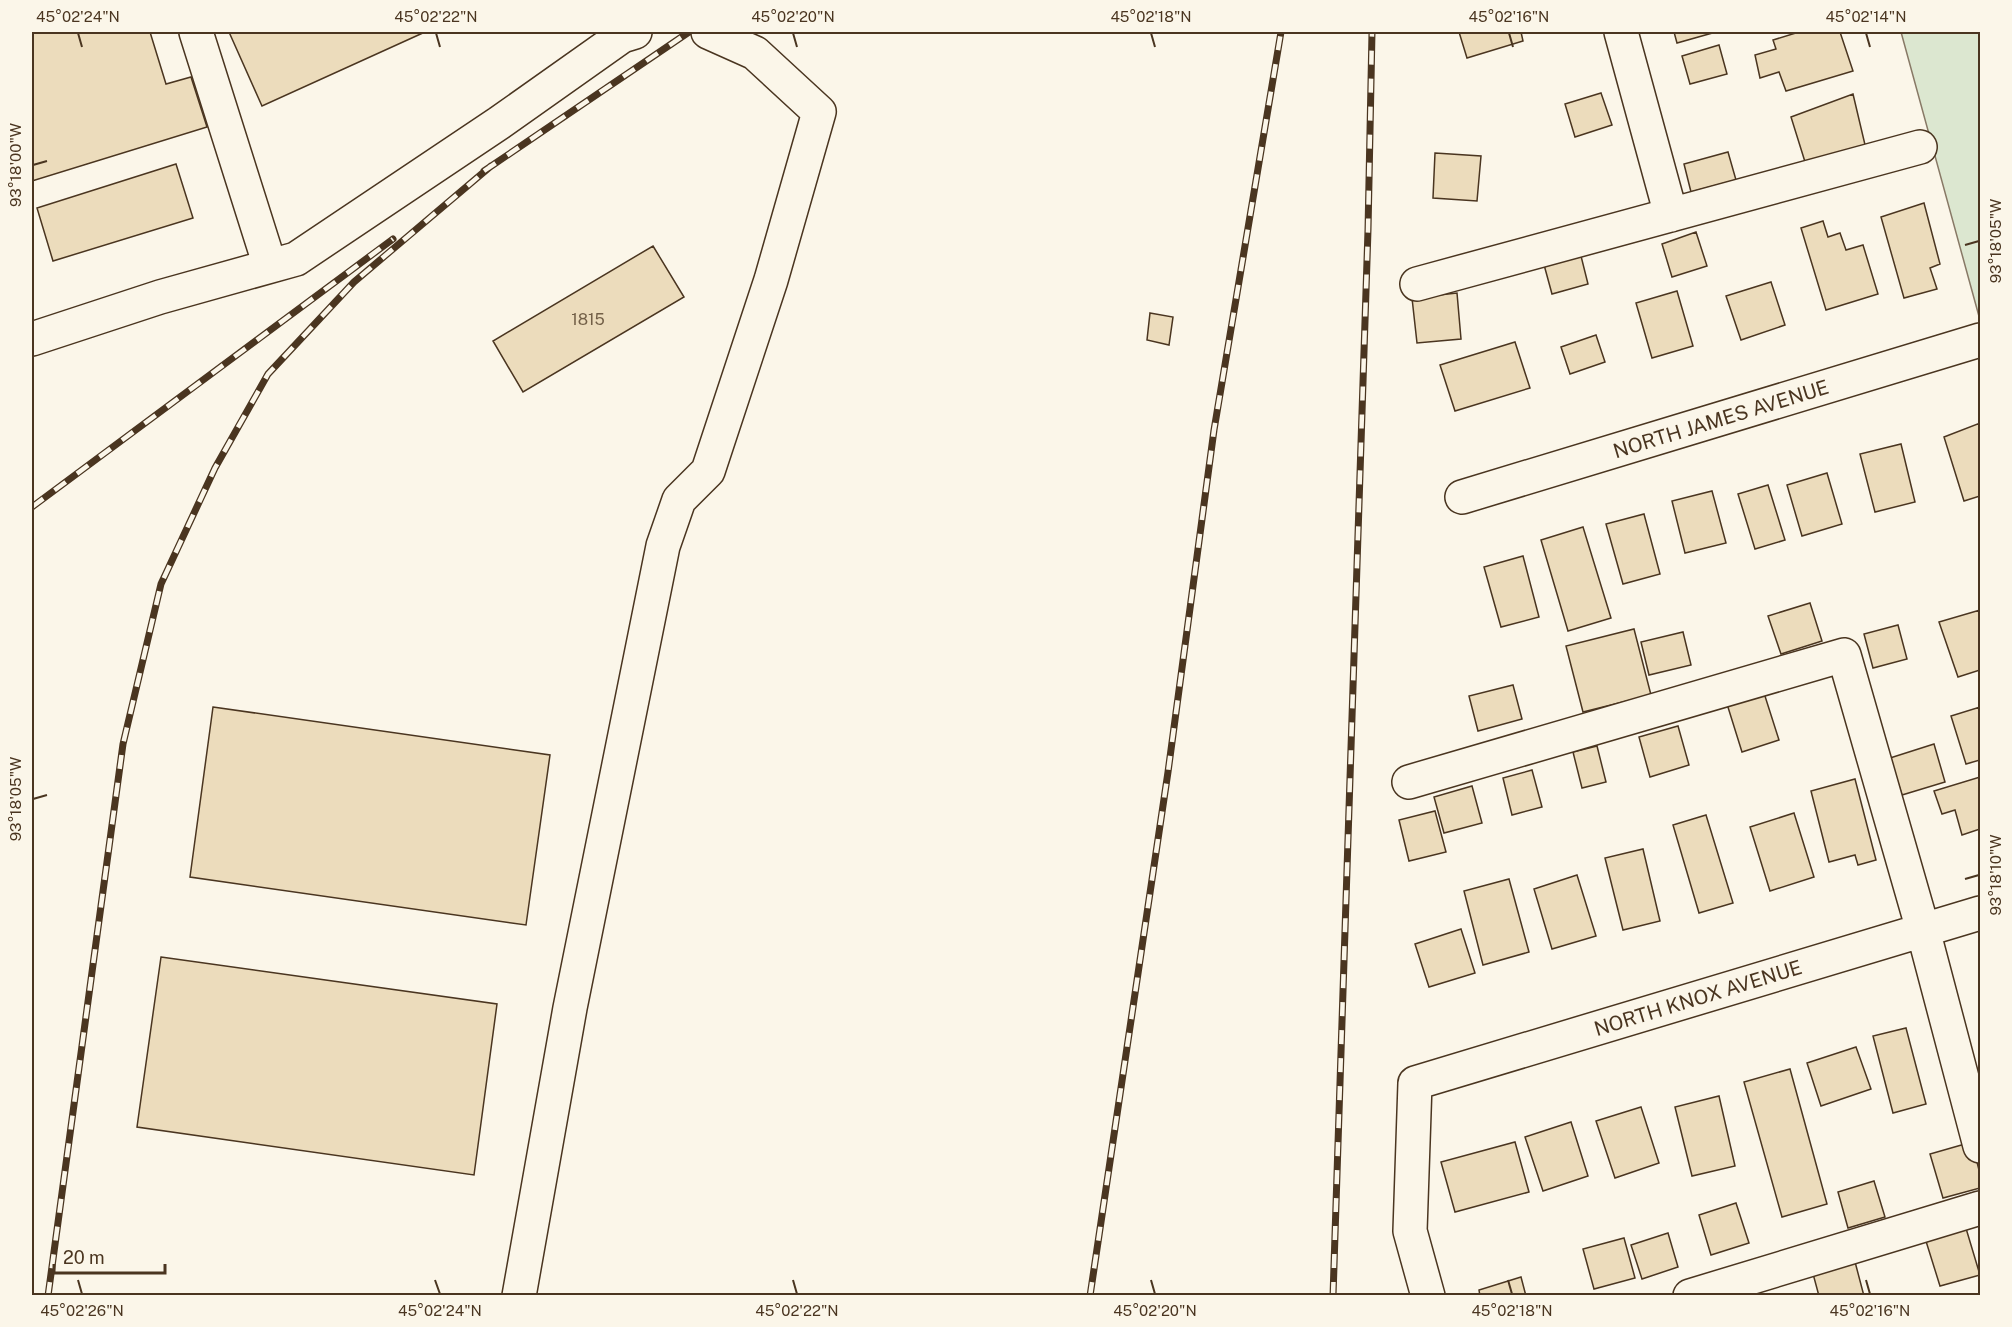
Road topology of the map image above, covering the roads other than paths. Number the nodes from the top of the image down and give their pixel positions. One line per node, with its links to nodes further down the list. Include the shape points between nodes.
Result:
1 (196, 32): 7 (street)
2 (635, 32): 7 (street, via 622,36 296,259)
3 (708, 32): 17 (street, via 755,53 819,112 771,280 708,471 679,500 663,546 570,1008)
4 (1621, 32): 6 (street)
5 (1920, 147): 6 (street)
6 (1671, 215): 8 (street)
7 (270, 266): 9 (street)
8 (1417, 284)
9 (32, 339)
10 (1980, 340): 11 (street, NORTH JAMES AVENUE)
11 (1462, 497)
12 (1409, 782): 14 (street, via 1844,655)
13 (1980, 913): 14 (street, NORTH KNOX AVENUE)
14 (1923, 930): 15 (street); 18 (street, NORTH KNOX AVENUE, via 1415,1083 1410,1231)
15 (1980, 1146)
16 (1980, 1208): 19 (street)
17 (519, 1296)
18 (1428, 1296)
19 (1690, 1296)

